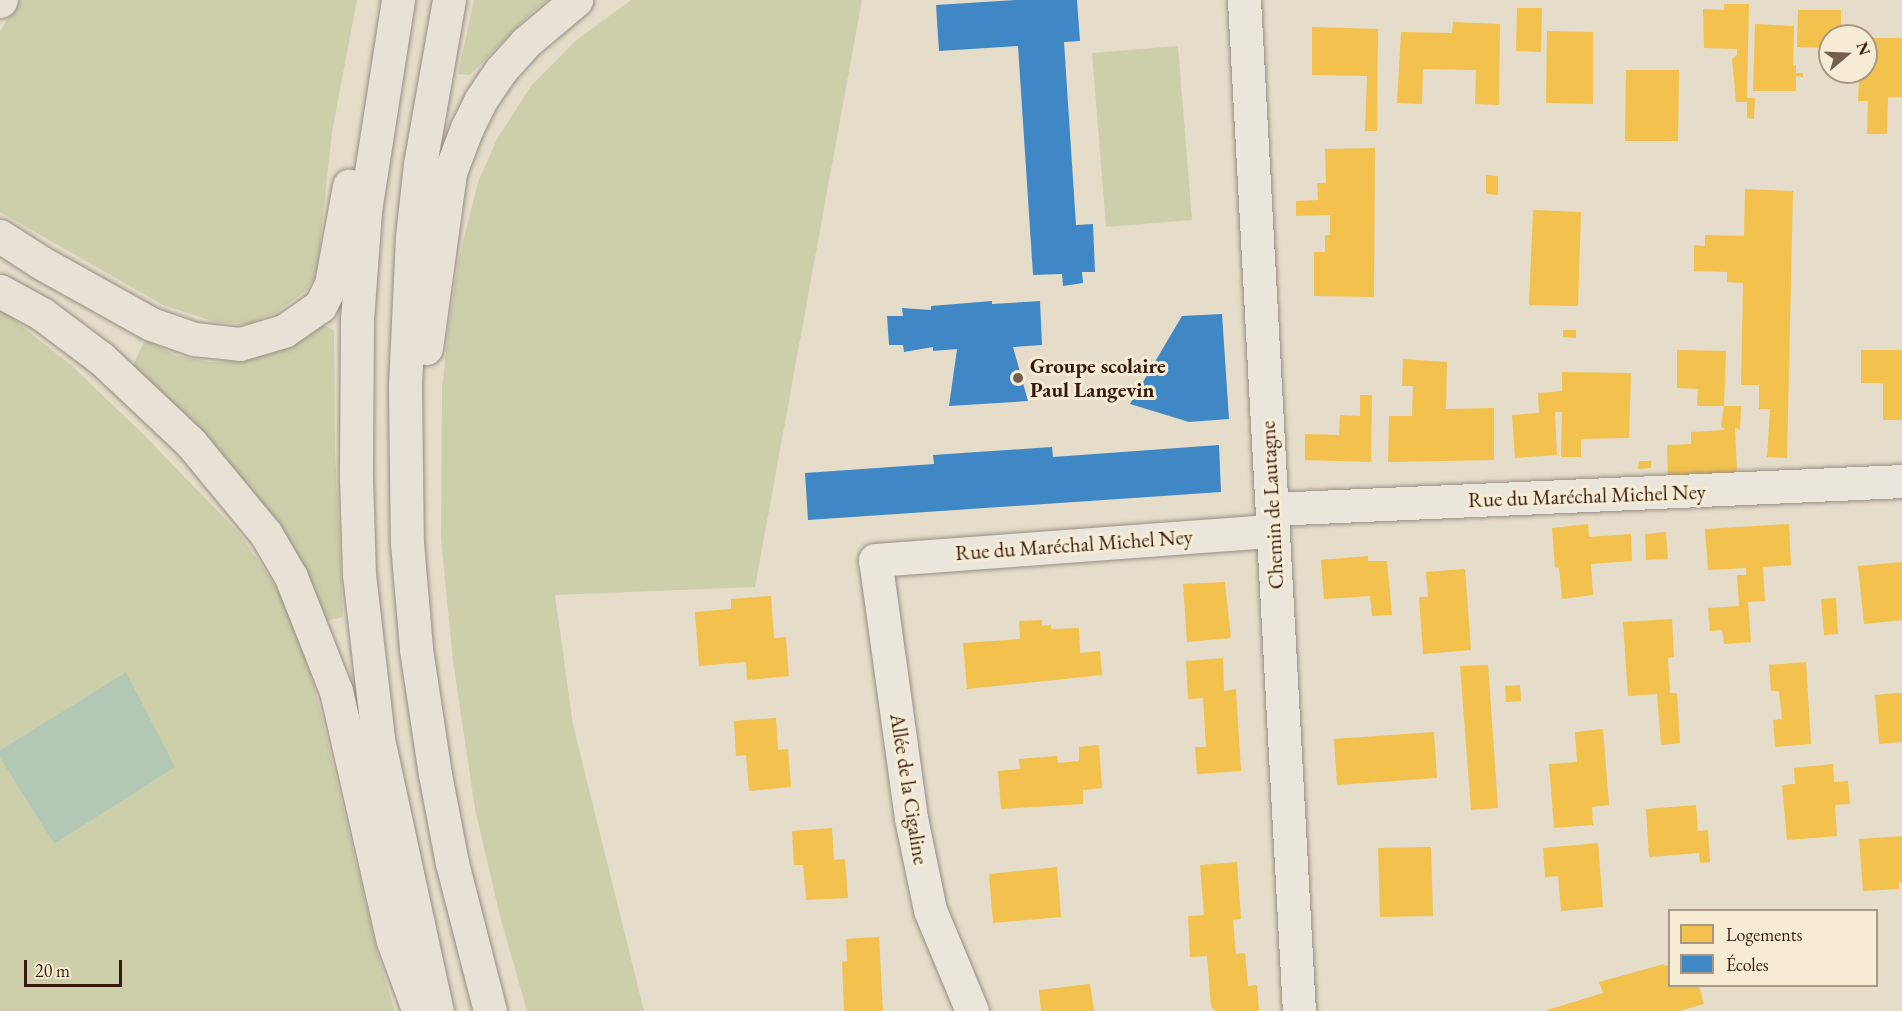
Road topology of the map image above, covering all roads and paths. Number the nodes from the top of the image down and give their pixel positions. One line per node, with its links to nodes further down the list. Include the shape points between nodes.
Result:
1 (390, 0): 6 (highway, via 365,100 331,284 320,306 304,320 284,331 240,344 194,339 141,319)
2 (398, 0): 13 (highway, via 365,211 357,320 359,574 378,739)
3 (450, 0): 10 (highway, via 420,164 412,237 405,387)
4 (576, 0): 10 (highway, via 525,43 501,70 480,101 450,172 425,355)
5 (1244, 0): 9 (street, Chemin de Lautagne)
6 (0, 236)
7 (0, 291): 12 (highway, via 42,314 102,359 191,443 252,516 291,577 336,691 393,941)
8 (1902, 481): 9 (street, Rue du Maréchal Michel Ney)
9 (1272, 520): 11 (street, Rue du Maréchal Michel Ney); 16 (street, Chemin de Lautagne)
10 (407, 543): 14 (highway, via 435,774 452,863)
11 (876, 560): 15 (street, Allée de la Cigaline, via 911,818 930,910)
12 (419, 1011)
13 (437, 1011)
14 (490, 1011)
15 (972, 1011)
16 (1299, 1011)

